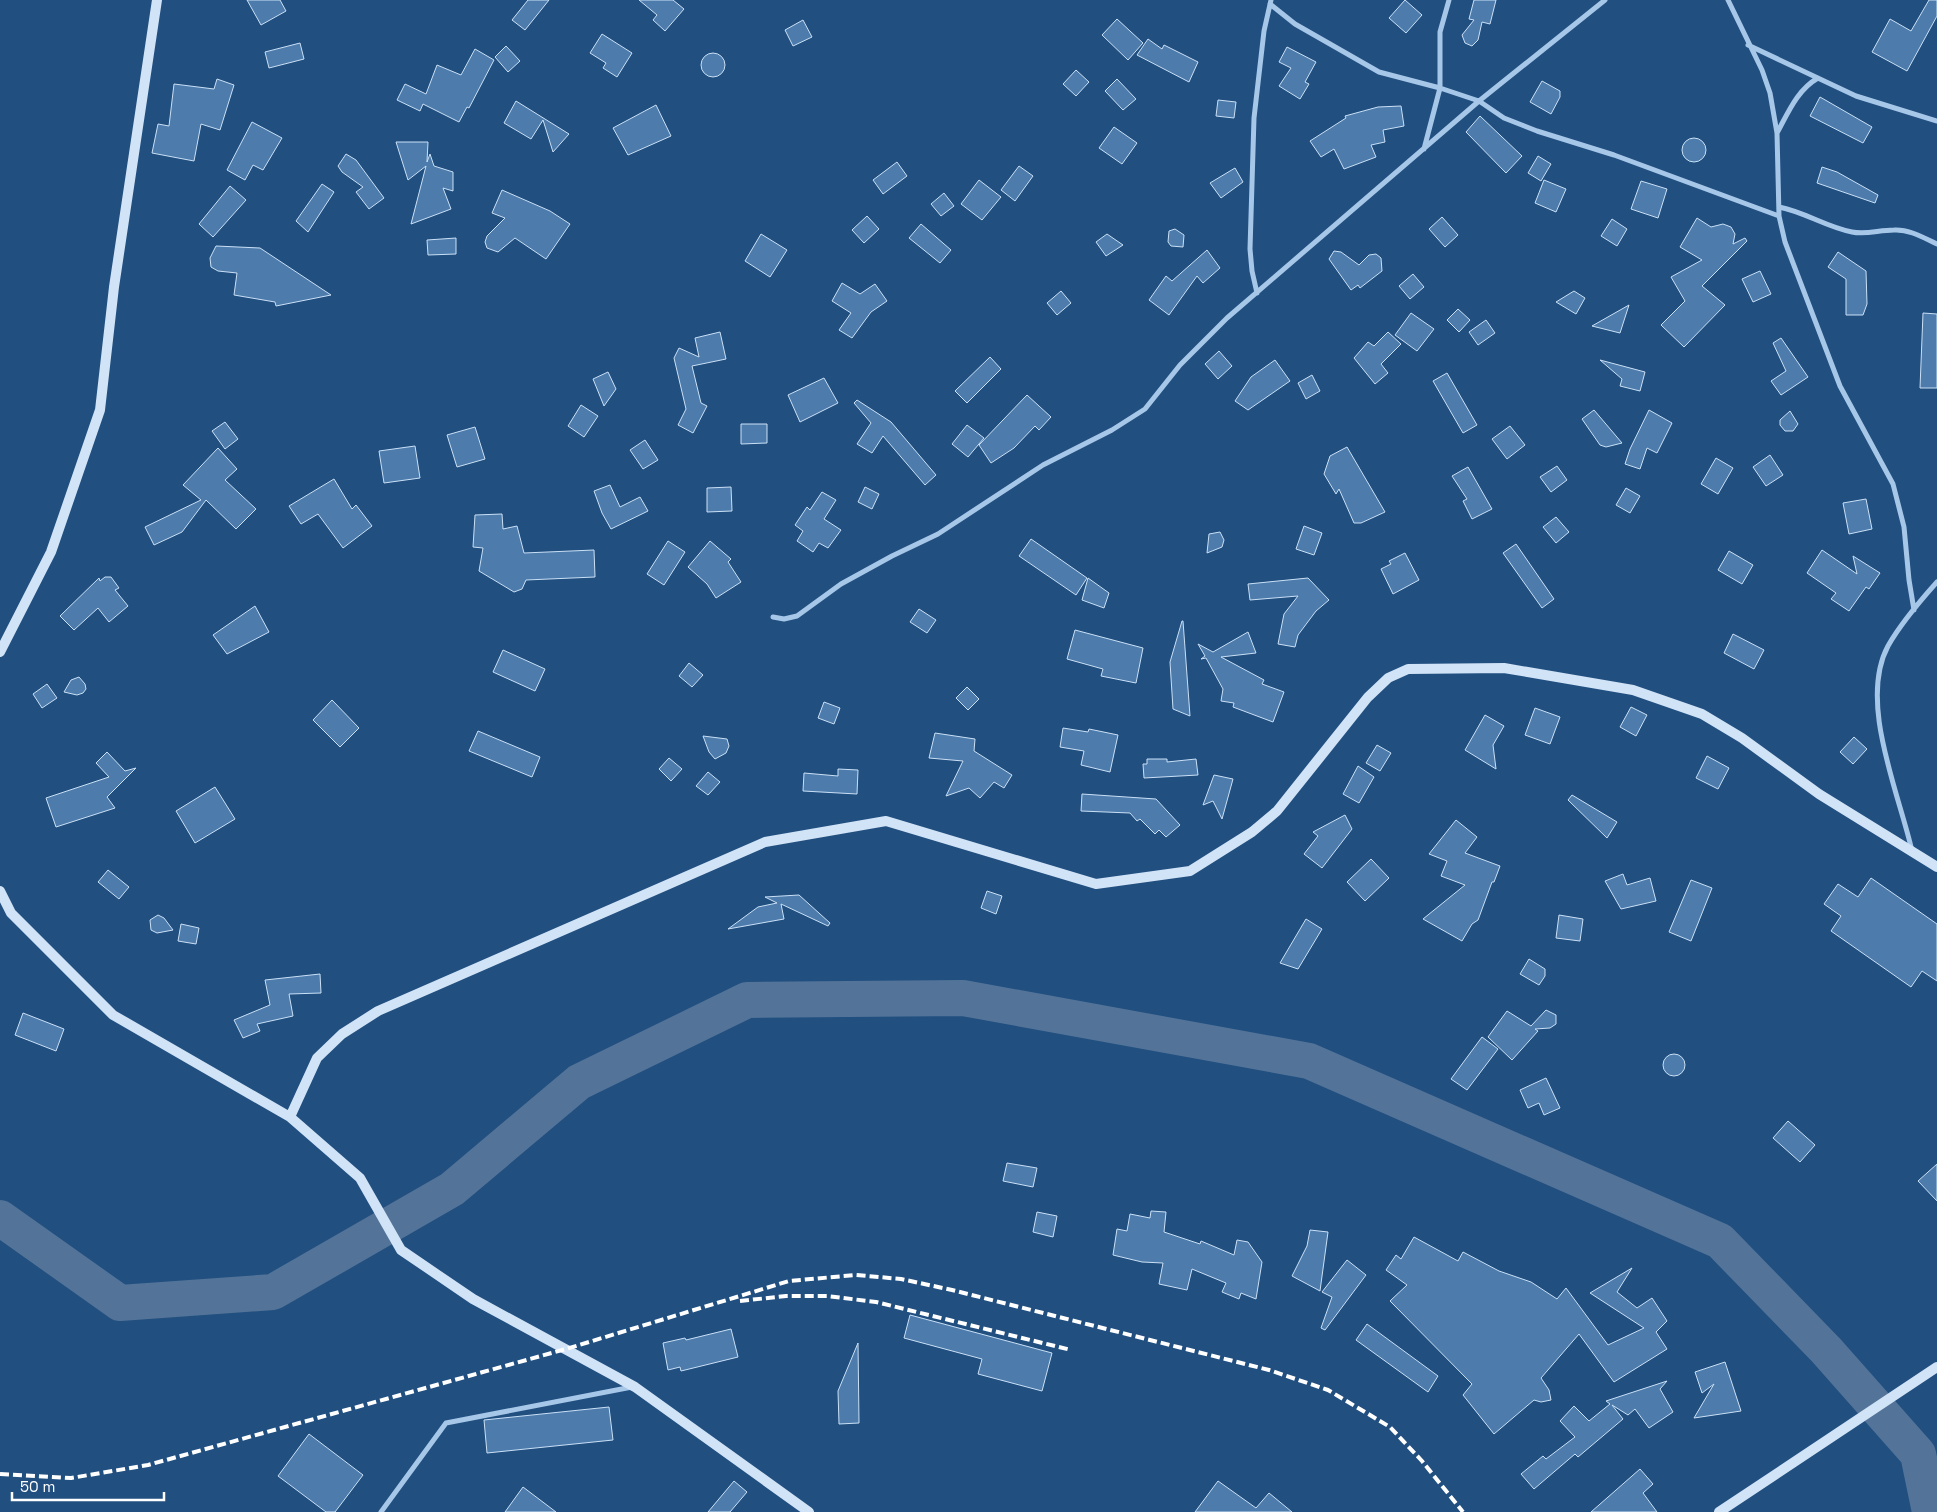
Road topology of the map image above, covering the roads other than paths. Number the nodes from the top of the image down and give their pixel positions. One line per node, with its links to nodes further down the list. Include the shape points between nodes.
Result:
1 (157, 0): 20 (street, via 114,287 100,410 51,552)
2 (1449, 0): 8 (street, via 1440,32)
3 (1605, 0): 9 (street)
4 (1728, 0): 6 (street)
5 (1270, 2): 8 (street, via 1295,24 1379,72); 16 (street, via 1252,145 1250,250)
6 (1748, 45): 7 (street); 11 (street, via 1770,93)
7 (1818, 78): 10 (street, via 1856,96); 11 (street, via 1799,94)
8 (1440, 88): 9 (street); 12 (street)
9 (1479, 101): 12 (street); 14 (street, via 1504,118 1537,131 1614,155)
10 (1937, 121)
11 (1777, 133): 13 (street)
12 (1423, 150): 16 (street)
13 (1779, 207): 14 (street); 15 (street, via 1797,211 1838,229 1870,233 1895,230 1919,235)
14 (1779, 216): 18 (street, via 1785,242 1840,386 1893,484 1904,527)
15 (1937, 244)
16 (1257, 293): 19 (street, via 1180,366 1145,409 1112,430 1043,465 938,534 841,584 796,616 784,619)
17 (1937, 582): 18 (street)
18 (1914, 610): 21 (street, via 1888,646 1882,663 1878,701 1880,730 1889,771)
19 (773, 616)
20 (0, 652)
21 (1912, 851): 22 (street); 24 (street, via 1819,794 1742,738 1694,711 1633,690 1504,668 1408,669 1388,678 1368,697 1277,811 1252,832 1190,871 1096,884 886,821 765,842 378,1011 342,1034 317,1058)
22 (1937, 867)
23 (0, 891): 24 (street, via 11,913 113,1015)
24 (290, 1117): 26 (street, via 360,1178 401,1250 472,1299)
25 (1937, 1367): 29 (street)
26 (634, 1387): 27 (street, via 446,1423); 28 (street)
27 (381, 1512)
28 (809, 1512)
29 (1719, 1512)

